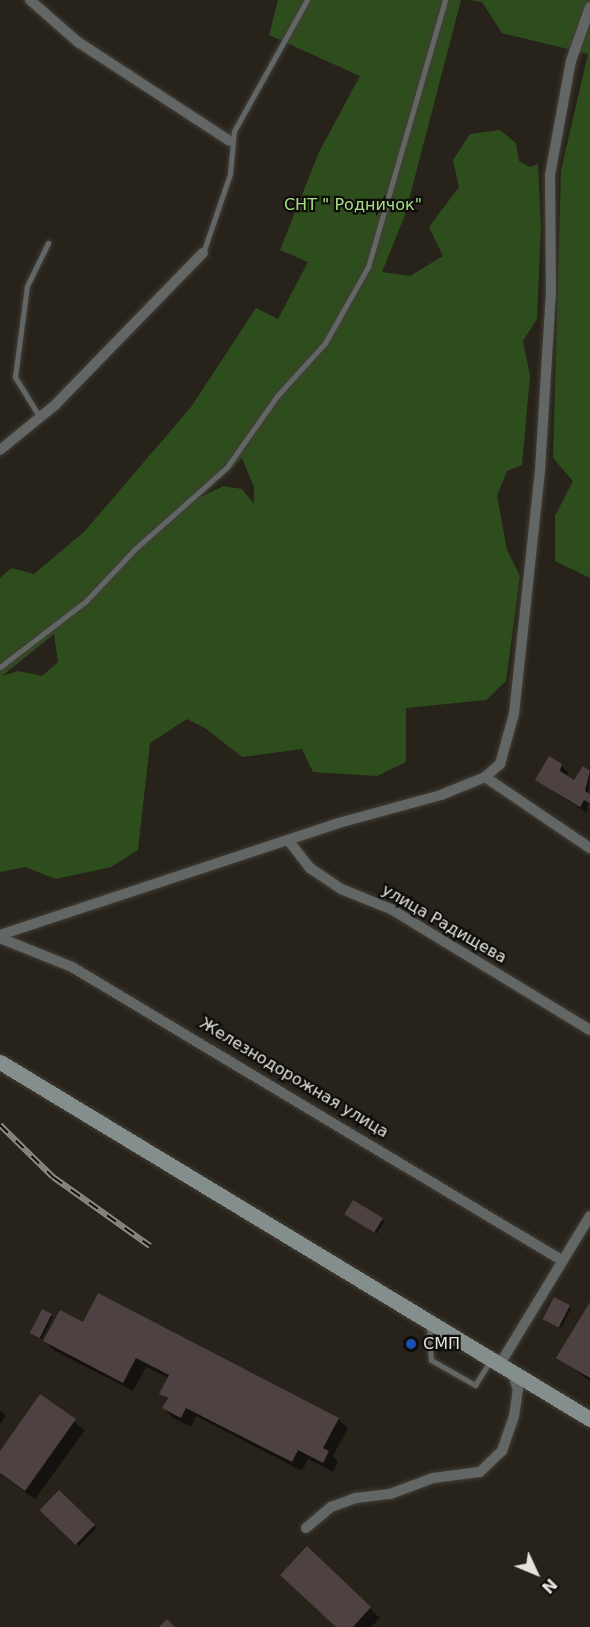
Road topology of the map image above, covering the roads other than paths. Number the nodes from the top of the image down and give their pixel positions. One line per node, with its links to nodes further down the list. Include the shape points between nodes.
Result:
1 (30, 0): 5 (street, via 78,42)
2 (307, 0): 5 (lane)
3 (445, 0): 10 (lane, via 368,267 351,304 325,343 277,396 226,467 135,549 86,601)
4 (590, 7): 11 (street, via 571,61 550,175 547,370 531,570 514,714 501,764)
5 (230, 141): 7 (lane, via 234,154 230,174)
6 (48, 243): 8 (lane, via 27,286 15,377)
7 (203, 253): 8 (street, via 55,405)
8 (39, 416): 9 (street)
9 (0, 450)
10 (0, 666)
11 (485, 777): 12 (street, via 386,813); 13 (street)
12 (288, 840): 14 (street, via 80,906); 15 (street, улица Радищева, via 310,868 340,889 391,909)
13 (590, 848)
14 (0, 936): 18 (street, Железнодорожная улица, via 72,967)
15 (590, 1030)
16 (0, 1062): 19 (street)
17 (590, 1216): 18 (street)
18 (563, 1261): 20 (street)
19 (428, 1321): 20 (street); 20 (lane, via 431,1360 475,1385)
20 (501, 1365): 21 (street); 22 (street, via 518,1390 514,1417 502,1450 480,1472 433,1478 390,1494 356,1498 331,1507)
21 (590, 1419)
22 (306, 1528)

